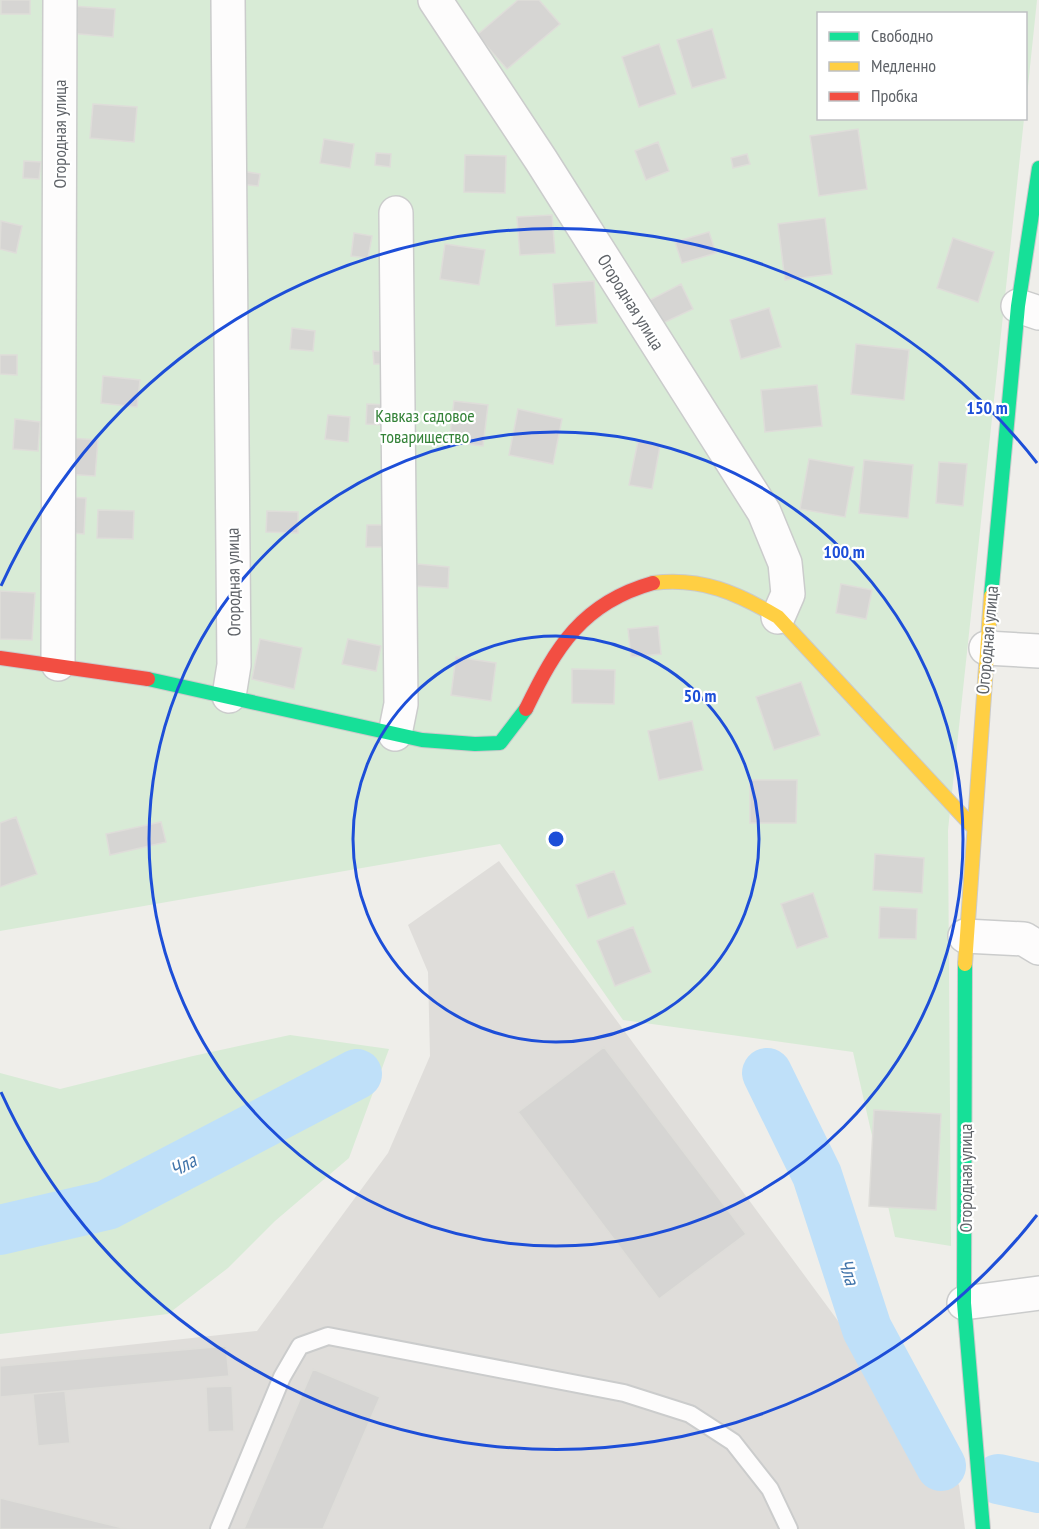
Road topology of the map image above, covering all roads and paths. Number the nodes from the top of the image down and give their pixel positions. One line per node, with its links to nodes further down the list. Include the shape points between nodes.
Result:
1 (60, 0): 11 (street, Огородная улица)
2 (228, 0): 12 (street, Огородная улица, via 234,665)
3 (435, 0): 7 (street, Огородная улица, via 548,170 764,512 785,563 788,594)
4 (1039, 168): 6 (street, Огородная улица)
5 (396, 213): 13 (street, via 401,704)
6 (1028, 310): 8 (street, Огородная улица)
7 (778, 617): 13 (street, via 738,594 699,582 659,581 609,598 570,630 550,659 520,720 500,743 471,747); 14 (street)
8 (986, 648): 9 (street); 14 (street, Огородная улица)
9 (1039, 651)
10 (0, 658): 11 (street)
11 (58, 664): 12 (street)
12 (229, 696): 13 (street)
13 (395, 734)
14 (973, 826): 15 (street, Огородная улица)
15 (965, 936): 16 (street, via 1024,939); 18 (street, Огородная улица)
16 (1039, 948)
17 (1039, 1293): 18 (street)
18 (964, 1303): 21 (street, Огородная улица)
19 (219, 1529): 20 (lane, via 282,1377 300,1346 328,1336 624,1393 690,1414 732,1442 770,1489)
20 (789, 1529)
21 (984, 1529)

